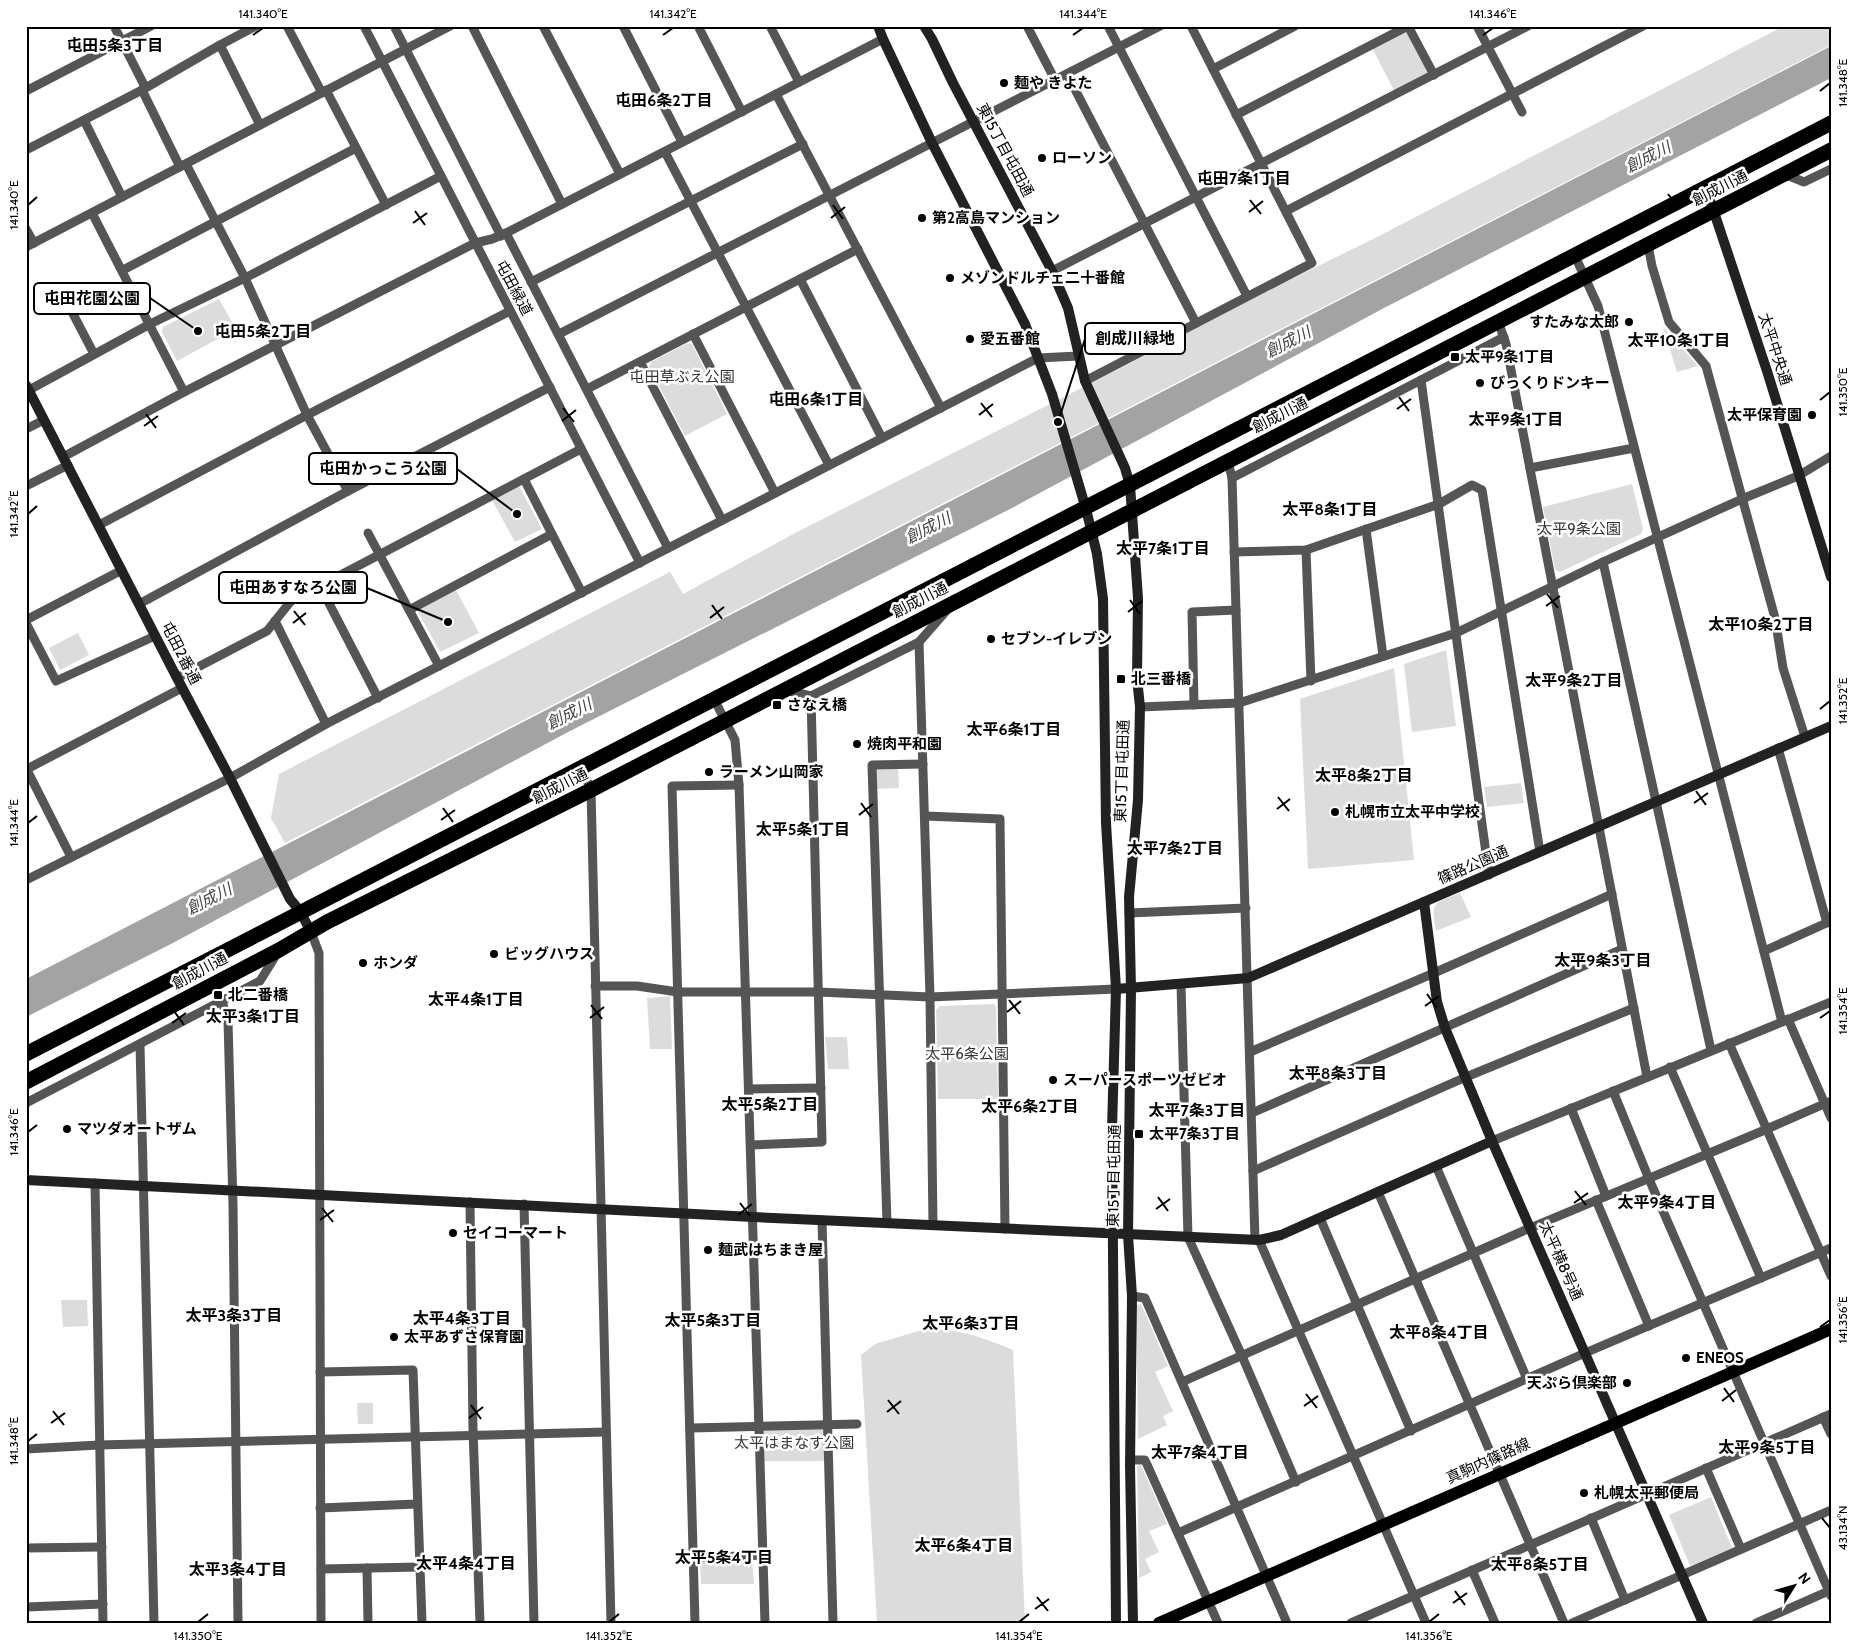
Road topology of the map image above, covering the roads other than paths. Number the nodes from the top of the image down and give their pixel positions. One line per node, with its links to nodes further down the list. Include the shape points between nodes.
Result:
1 (114, 26): 25 (street)
2 (151, 26): 25 (street)
3 (256, 26): 26 (street)
4 (288, 26): 38 (street)
5 (364, 26): 30 (street, 屯田緑道)
6 (394, 26): 29 (street)
7 (450, 26): 29 (street)
8 (472, 26): 66 (street)
9 (543, 26): 58 (street)
10 (623, 26): 48 (street)
11 (698, 26): 41 (street)
12 (770, 26): 35 (street)
13 (878, 26): 24 (street, 東15丁目屯田通)
14 (924, 26): 45 (street, 東15丁目屯田通)
15 (1027, 26): 34 (street)
16 (1108, 26): 27 (street)
17 (1160, 26): 27 (street)
18 (1191, 26): 31 (street)
19 (1295, 26): 31 (street)
20 (1408, 26): 33 (street); 43 (street)
21 (1477, 26): 28 (street)
22 (1528, 26): 28 (street)
23 (1644, 26): 39 (street)
24 (882, 39): 35 (street); 49 (street, 東15丁目屯田通)
25 (122, 41): 36 (street); 37 (street)
26 (220, 45): 36 (street); 47 (street)
27 (1119, 47): 32 (street); 64 (street)
28 (1488, 47): 33 (street); 39 (street)
29 (405, 49): 30 (street); 74 (street)
30 (382, 61): 38 (street); 60 (street, 屯田緑道)
31 (1213, 69): 43 (street)
32 (1067, 74): 34 (street); 72 (street)
33 (1434, 75): 55 (street)
34 (1054, 80): 45 (street)
35 (799, 82): 40 (street)
36 (144, 89): 44 (street); 56 (street)
37 (26, 91)
38 (324, 91): 47 (street); 51 (street)
39 (1512, 93): 42 (street); 69 (street)
40 (776, 94): 41 (street); 50 (street)
41 (742, 112): 48 (street)
42 (1522, 112)
43 (1236, 115): 55 (street)
44 (84, 120): 52 (street); 63 (street)
45 (973, 122): 49 (street); 82 (street, 東15丁目屯田通)
46 (1831, 123): 61 (highway, 創成川通)
47 (260, 125): 56 (street)
48 (682, 142): 54 (street)
49 (932, 143): 62 (street); 100 (street, 東15丁目屯田通, via 1025,324)
50 (803, 144): 62 (street); 65 (street)
51 (356, 148): 67 (street); 71 (street)
52 (26, 150)
53 (1831, 150): 59 (highway, 創成川通)
54 (665, 152): 58 (street); 65 (street)
55 (1261, 163): 64 (street); 69 (street)
56 (183, 165): 63 (street); 71 (street)
57 (1831, 169): 59 (street, via 1804,182)
58 (620, 174): 66 (street)
59 (1784, 174): 68 (highway, 創成川通)
60 (441, 176): 67 (street); 75 (street, 屯田緑道)
61 (1706, 188): 68 (street, 太平中央通); 80 (highway, 創成川通)
62 (828, 194): 78 (street); 79 (street)
63 (122, 197): 70 (street)
64 (1196, 197): 72 (street); 87 (street)
65 (691, 201): 79 (street); 86 (street)
66 (562, 204): 74 (street)
67 (386, 205): 84 (street)
68 (1714, 210): 77 (highway, 創成川通); 120 (street, 太平中央通)
69 (1286, 211): 87 (street, via 1312,263)
70 (92, 212): 76 (street); 81 (street)
71 (216, 222): 81 (street); 84 (street)
72 (1144, 224): 82 (street); 92 (street)
73 (26, 229): 76 (street)
74 (503, 234): 75 (street); 86 (street)
75 (475, 243): 90 (street, 屯田緑道); 97 (street)
76 (30, 245)
77 (1648, 245): 83 (highway, 創成川通); 127 (street, via 1669,322 1706,366)
78 (858, 249): 85 (street); 108 (street)
79 (718, 251): 88 (street); 94 (street)
80 (1575, 256): 83 (street); 124 (highway, 創成川通)
81 (123, 270): 93 (street)
82 (1052, 271): 99 (street, 東15丁目屯田通, via 1068,308)
83 (1585, 277): 91 (highway, 創成川通); 113 (street, via 1598,306)
84 (245, 278): 93 (street); 97 (street)
85 (800, 279): 88 (street); 112 (street)
86 (531, 282): 94 (street)
87 (1247, 296): 92 (street)
88 (747, 306): 95 (street); 118 (street)
89 (71, 310): 98 (street)
90 (510, 311): 105 (street, 屯田緑道); 109 (street)
91 (1498, 321): 96 (street); 117 (highway, 創成川通)
92 (1196, 323): 103 (street)
93 (150, 324): 98 (street); 107 (street)
94 (558, 334): 106 (street)
95 (693, 334): 101 (street); 126 (street)
96 (1504, 337): 102 (street); 119 (street)
97 (277, 345): 107 (street); 109 (street)
98 (94, 354): 104 (street)
99 (1078, 356): 100 (street); 103 (street, 東15丁目屯田通)
100 (1038, 358): 108 (street); 129 (street, 東15丁目屯田通, via 1064,431)
101 (640, 362): 106 (street); 131 (street)
102 (1421, 380): 121 (street); 128 (street)
103 (1085, 381): 124 (street, 東15丁目屯田通)
104 (28, 387): 110 (street, 屯田2番通)
105 (550, 387): 114 (street, 屯田緑道); 125 (street)
106 (587, 389): 138 (street)
107 (184, 392): 116 (street)
108 (941, 408): 112 (street)
109 (307, 415): 125 (street); 132 (street)
110 (44, 420): 111 (street); 116 (street, 屯田2番通)
111 (26, 429)
112 (882, 438): 118 (street)
113 (1634, 448): 119 (street); 137 (street)
114 (581, 449): 122 (street); 143 (street, 屯田緑道)
115 (1831, 456): 120 (street)
116 (66, 461): 123 (street); 132 (street, 屯田2番通)
117 (1228, 461): 121 (street); 130 (highway, 創成川通)
118 (829, 465): 126 (street)
119 (1530, 468): 147 (street)
120 (1798, 476): 127 (street); 145 (street, 太平中央通)
121 (1232, 478): 140 (street)
122 (524, 479): 136 (street); 141 (street)
123 (26, 486)
124 (1130, 486): 129 (highway, 創成川通); 130 (street, 東15丁目屯田通)
125 (348, 490): 150 (street)
126 (775, 493): 131 (street)
127 (1742, 499): 137 (street); 173 (street, via 1775,618 1783,668)
128 (1439, 504): 133 (street); 153 (street, via 1472,485 1482,490); 156 (street)
129 (1086, 509): 134 (street, 東15丁目屯田通); 166 (highway, 創成川通)
130 (1132, 511): 134 (highway, 創成川通); 169 (street, 東15丁目屯田通)
131 (722, 520): 138 (street)
132 (99, 525): 144 (street, 屯田2番通)
133 (1366, 529): 139 (street); 159 (street)
134 (1092, 531): 149 (highway, 創成川通); 203 (street, 東15丁目屯田通, via 1102,599 1106,823)
135 (368, 533): 141 (street)
136 (552, 534): 148 (street); 151 (street)
137 (1658, 538): 142 (street); 178 (street)
138 (668, 548): 143 (street)
139 (1306, 550): 140 (street); 161 (street)
140 (1234, 552): 152 (street)
141 (379, 554): 146 (street); 151 (street)
142 (1603, 562): 147 (street); 182 (street)
143 (640, 563): 148 (street)
144 (122, 570): 150 (street, 屯田2番通); 154 (street)
145 (1831, 577)
146 (320, 586): 155 (street, via 291,601); 165 (street)
147 (1552, 586): 153 (street); 184 (street)
148 (582, 593): 160 (street)
149 (954, 602): 158 (street); 163 (highway, 創成川通)
150 (139, 604): 157 (street, 屯田2番通)
151 (409, 610): 160 (street)
152 (1236, 610): 167 (street); 168 (street, via 1192,612)
153 (1501, 610): 156 (street); 185 (street)
154 (26, 621): 157 (street, via 56,681)
155 (275, 622): 162 (street, via 267,631); 171 (street)
156 (1456, 633): 159 (street); 187 (street)
157 (155, 636): 162 (street, 屯田2番通)
158 (919, 642): 164 (street); 175 (street)
159 (1383, 656): 161 (street)
160 (439, 666): 165 (street)
161 (1311, 681): 167 (street)
162 (179, 683): 177 (street); 179 (street, 屯田2番通)
163 (784, 690): 164 (street); 170 (highway, 創成川通)
164 (811, 696): 207 (street)
165 (378, 698): 171 (street)
166 (714, 699): 170 (street); 176 (highway, 創成川通)
167 (1239, 703): 168 (street); 191 (street)
168 (1194, 706): 169 (street)
169 (1140, 707): 193 (street, 東15丁目屯田通, via 1138,800)
170 (726, 720): 180 (street, via 735,740); 181 (highway, 創成川通)
171 (326, 724): 179 (street)
172 (1831, 726): 173 (street, 篠路公園通)
173 (1805, 737): 174 (street, 篠路公園通)
174 (1778, 748): 178 (street, 篠路公園通); 194 (street)
175 (923, 764): 183 (street); 209 (street, via 872,765)
176 (581, 767): 181 (street); 192 (highway, 創成川通)
177 (27, 768): 186 (street)
178 (1719, 774): 182 (street, 篠路公園通); 198 (street)
179 (230, 778): 186 (street); 192 (street, 屯田2番通, via 290,899)
180 (739, 785): 205 (street, via 672,786); 206 (street)
181 (591, 790): 195 (highway, 創成川通); 202 (street)
182 (1656, 802): 184 (street, 篠路公園通); 218 (street)
183 (925, 816): 208 (street, via 1000,818); 210 (street)
184 (1598, 827): 185 (street, 篠路公園通); 189 (street)
185 (1540, 852): 187 (street, 篠路公園通)
186 (71, 857): 188 (street)
187 (1489, 875): 190 (street, 篠路公園通)
188 (26, 880)
189 (1612, 894): 196 (street); 199 (street)
190 (1424, 902): 199 (street, 太平横8号通); 200 (street, 篠路公園通)
191 (1246, 908): 193 (street); 200 (street)
192 (300, 911): 195 (street, 屯田2番通); 220 (highway, 創成川通)
193 (1129, 913): 204 (street, 東15丁目屯田通)
194 (1829, 922): 198 (street)
195 (311, 932): 197 (highway, 創成川通); 245 (street, via 319,953)
196 (1622, 949): 213 (street); 215 (street)
197 (279, 950): 211 (street, via 260,981); 224 (highway, 創成川通)
198 (1764, 951): 214 (street)
199 (1434, 973): 215 (street, 太平横8号通, via 1437,1002); 219 (street)
200 (1248, 978): 201 (street, 篠路公園通); 219 (street)
201 (1181, 985): 204 (street, 篠路公園通); 261 (street)
202 (596, 986): 205 (street, via 637,986); 250 (street)
203 (1116, 989): 204 (street, 篠路公園通); 208 (street); 259 (street, 東15丁目屯田通)
204 (1131, 989): 260 (street, 東15丁目屯田通)
205 (678, 992): 206 (street); 251 (street)
206 (747, 992): 207 (street); 226 (street)
207 (818, 992): 209 (street); 225 (street)
208 (1002, 994): 210 (street); 258 (street)
209 (879, 995): 210 (street); 255 (street)
210 (930, 998): 256 (street)
211 (222, 1001): 217 (street); 243 (street, via 228,1021)
212 (1831, 1002): 214 (street)
213 (1634, 1008): 222 (street); 223 (street)
214 (1785, 1020): 216 (street); 228 (street)
215 (1445, 1028): 222 (street, 太平横8号通); 231 (street)
216 (1729, 1043): 218 (street); 233 (street)
217 (140, 1045): 229 (street); 242 (street)
218 (1711, 1050): 221 (street)
219 (1250, 1052): 231 (street)
220 (26, 1054)
221 (1670, 1067): 223 (street); 236 (street)
222 (1466, 1077): 234 (street, 太平横8号通); 238 (street)
223 (1647, 1077): 227 (street)
224 (26, 1082)
225 (821, 1088): 226 (street); 235 (street, via 822,1142)
226 (749, 1090): 235 (street)
227 (1613, 1091): 230 (street); 239 (street)
228 (1828, 1102): 232 (street); 233 (street)
229 (26, 1103)
230 (1571, 1108): 234 (street); 246 (street)
231 (1252, 1113): 238 (street)
232 (1831, 1118)
233 (1767, 1129): 236 (street); 264 (street)
234 (1492, 1141): 237 (street); 257 (street, 太平横8号通)
235 (751, 1145): 252 (street)
236 (1708, 1154): 239 (street); 267 (street)
237 (1436, 1166): 244 (street); 265 (street)
238 (1253, 1171): 262 (street)
239 (1649, 1179): 246 (street); 270 (street)
240 (26, 1180): 241 (street)
241 (95, 1183): 242 (street); 298 (street)
242 (143, 1186): 243 (street); 297 (street)
243 (232, 1190): 245 (street); 295 (street)
244 (1378, 1192): 253 (street); 268 (street)
245 (319, 1194): 248 (street); 277 (street)
246 (1606, 1196): 247 (street)
247 (1596, 1200): 257 (street); 272 (street)
248 (470, 1202): 249 (street); 292 (street)
249 (524, 1204): 250 (street); 290 (street)
250 (600, 1209): 251 (street); 289 (street)
251 (684, 1213): 252 (street); 287 (street)
252 (753, 1217): 254 (street); 286 (street)
253 (1320, 1218): 262 (street, via 1281,1235); 271 (street)
254 (822, 1220): 255 (street); 285 (street)
255 (887, 1223): 256 (street)
256 (933, 1226): 258 (street)
257 (1530, 1228): 265 (street); 275 (street, 太平横8号通)
258 (1004, 1229): 259 (street)
259 (1113, 1234): 260 (street); 346 (street, 東15丁目屯田通)
260 (1128, 1234): 261 (street); 269 (street, 東15丁目屯田通)
261 (1188, 1237): 262 (street); 276 (street)
262 (1257, 1240): 274 (street)
263 (1831, 1248): 264 (street)
264 (1820, 1252): 266 (street); 267 (street)
265 (1474, 1253): 268 (street); 279 (street)
266 (1831, 1276)
267 (1761, 1278): 270 (street)
268 (1415, 1279): 271 (street); 281 (street)
269 (1132, 1296): 280 (street, via 1145,1298); 301 (street, 東15丁目屯田通)
270 (1703, 1303): 272 (street); 278 (street)
271 (1356, 1305): 274 (street); 288 (street)
272 (1649, 1326): 275 (street)
273 (1831, 1330): 278 (main road, 真駒内篠路線)
274 (1299, 1331): 276 (street); 300 (street)
275 (1585, 1353): 279 (street); 283 (street, 太平横8号通)
276 (1242, 1356): 280 (street); 304 (street)
277 (320, 1372): 293 (street, via 413,1370); 294 (street)
278 (1733, 1372): 283 (main road, 真駒内篠路線); 296 (street)
279 (1527, 1379): 281 (street)
280 (1182, 1382): 307 (street)
281 (1470, 1405): 288 (street); 303 (street)
282 (1827, 1415): 291 (street); 296 (street)
283 (1615, 1423): 303 (main road, 真駒内篠路線); 305 (street, 太平横8号通)
284 (857, 1424): 285 (street)
285 (827, 1425): 286 (street); 345 (street)
286 (760, 1426): 287 (street); 318 (street)
287 (691, 1428): 319 (street)
288 (1411, 1431): 300 (street)
289 (606, 1432): 290 (street); 342 (street)
290 (530, 1434): 292 (street); 341 (street)
291 (1831, 1434)
292 (474, 1436): 293 (street); 340 (street)
293 (415, 1437): 294 (street); 306 (street)
294 (322, 1440): 295 (street); 308 (street)
295 (235, 1442): 297 (street); 336 (street)
296 (1763, 1443): 302 (street); 312 (street)
297 (150, 1444): 298 (street); 335 (street)
298 (99, 1446): 299 (street); 315 (street)
299 (26, 1449)
300 (1354, 1456): 304 (street); 311 (street)
301 (1130, 1460): 313 (street, via 1145,1460); 347 (street, 東15丁目屯田通)
302 (1706, 1468): 305 (street); 317 (street)
303 (1499, 1474): 311 (main road, 真駒内篠路線); 314 (street)
304 (1296, 1482): 307 (street)
305 (1646, 1494): 310 (street); 325 (street, 太平横8号通)
306 (417, 1504): 308 (street); 320 (street)
307 (1237, 1507): 313 (street); 324 (street)
308 (320, 1508): 321 (street)
309 (1831, 1510): 312 (street)
310 (1591, 1518): 314 (street); 328 (street)
311 (1384, 1524): 324 (main road, 真駒内篠路線); 327 (street)
312 (1799, 1524): 317 (street); 326 (street)
313 (1178, 1533): 329 (street)
314 (1530, 1545): 323 (street); 353 (street)
315 (102, 1547): 316 (street); 330 (street)
316 (26, 1548)
317 (1741, 1549): 325 (street)
318 (764, 1555): 319 (street); 344 (street)
319 (694, 1558): 343 (street)
320 (420, 1567): 322 (street); 339 (street)
321 (321, 1568): 322 (street); 337 (street)
322 (367, 1568): 338 (street)
323 (1472, 1570): 327 (street); 352 (street)
324 (1267, 1575): 329 (main road, 真駒内篠路線); 350 (street)
325 (1682, 1575): 328 (street); 355 (street, 太平横8号通)
326 (1830, 1592): 332 (street)
327 (1414, 1595): 333 (street); 351 (street)
328 (1625, 1600): 354 (street)
329 (1209, 1601): 348 (main road, 真駒内篠路線); 349 (street)
330 (103, 1604): 331 (street); 334 (street)
331 (26, 1607)
332 (1770, 1620): 356 (street)
333 (1356, 1622)
334 (103, 1623)
335 (154, 1623)
336 (238, 1623)
337 (321, 1623)
338 (368, 1623)
339 (422, 1623)
340 (480, 1623)
341 (534, 1623)
342 (611, 1623)
343 (695, 1623)
344 (765, 1623)
345 (832, 1623)
346 (1116, 1623)
347 (1133, 1623)
348 (1159, 1623)
349 (1218, 1623)
350 (1287, 1623)
351 (1426, 1623)
352 (1495, 1623)
353 (1564, 1623)
354 (1572, 1623)
355 (1703, 1623)
356 (1756, 1623)

